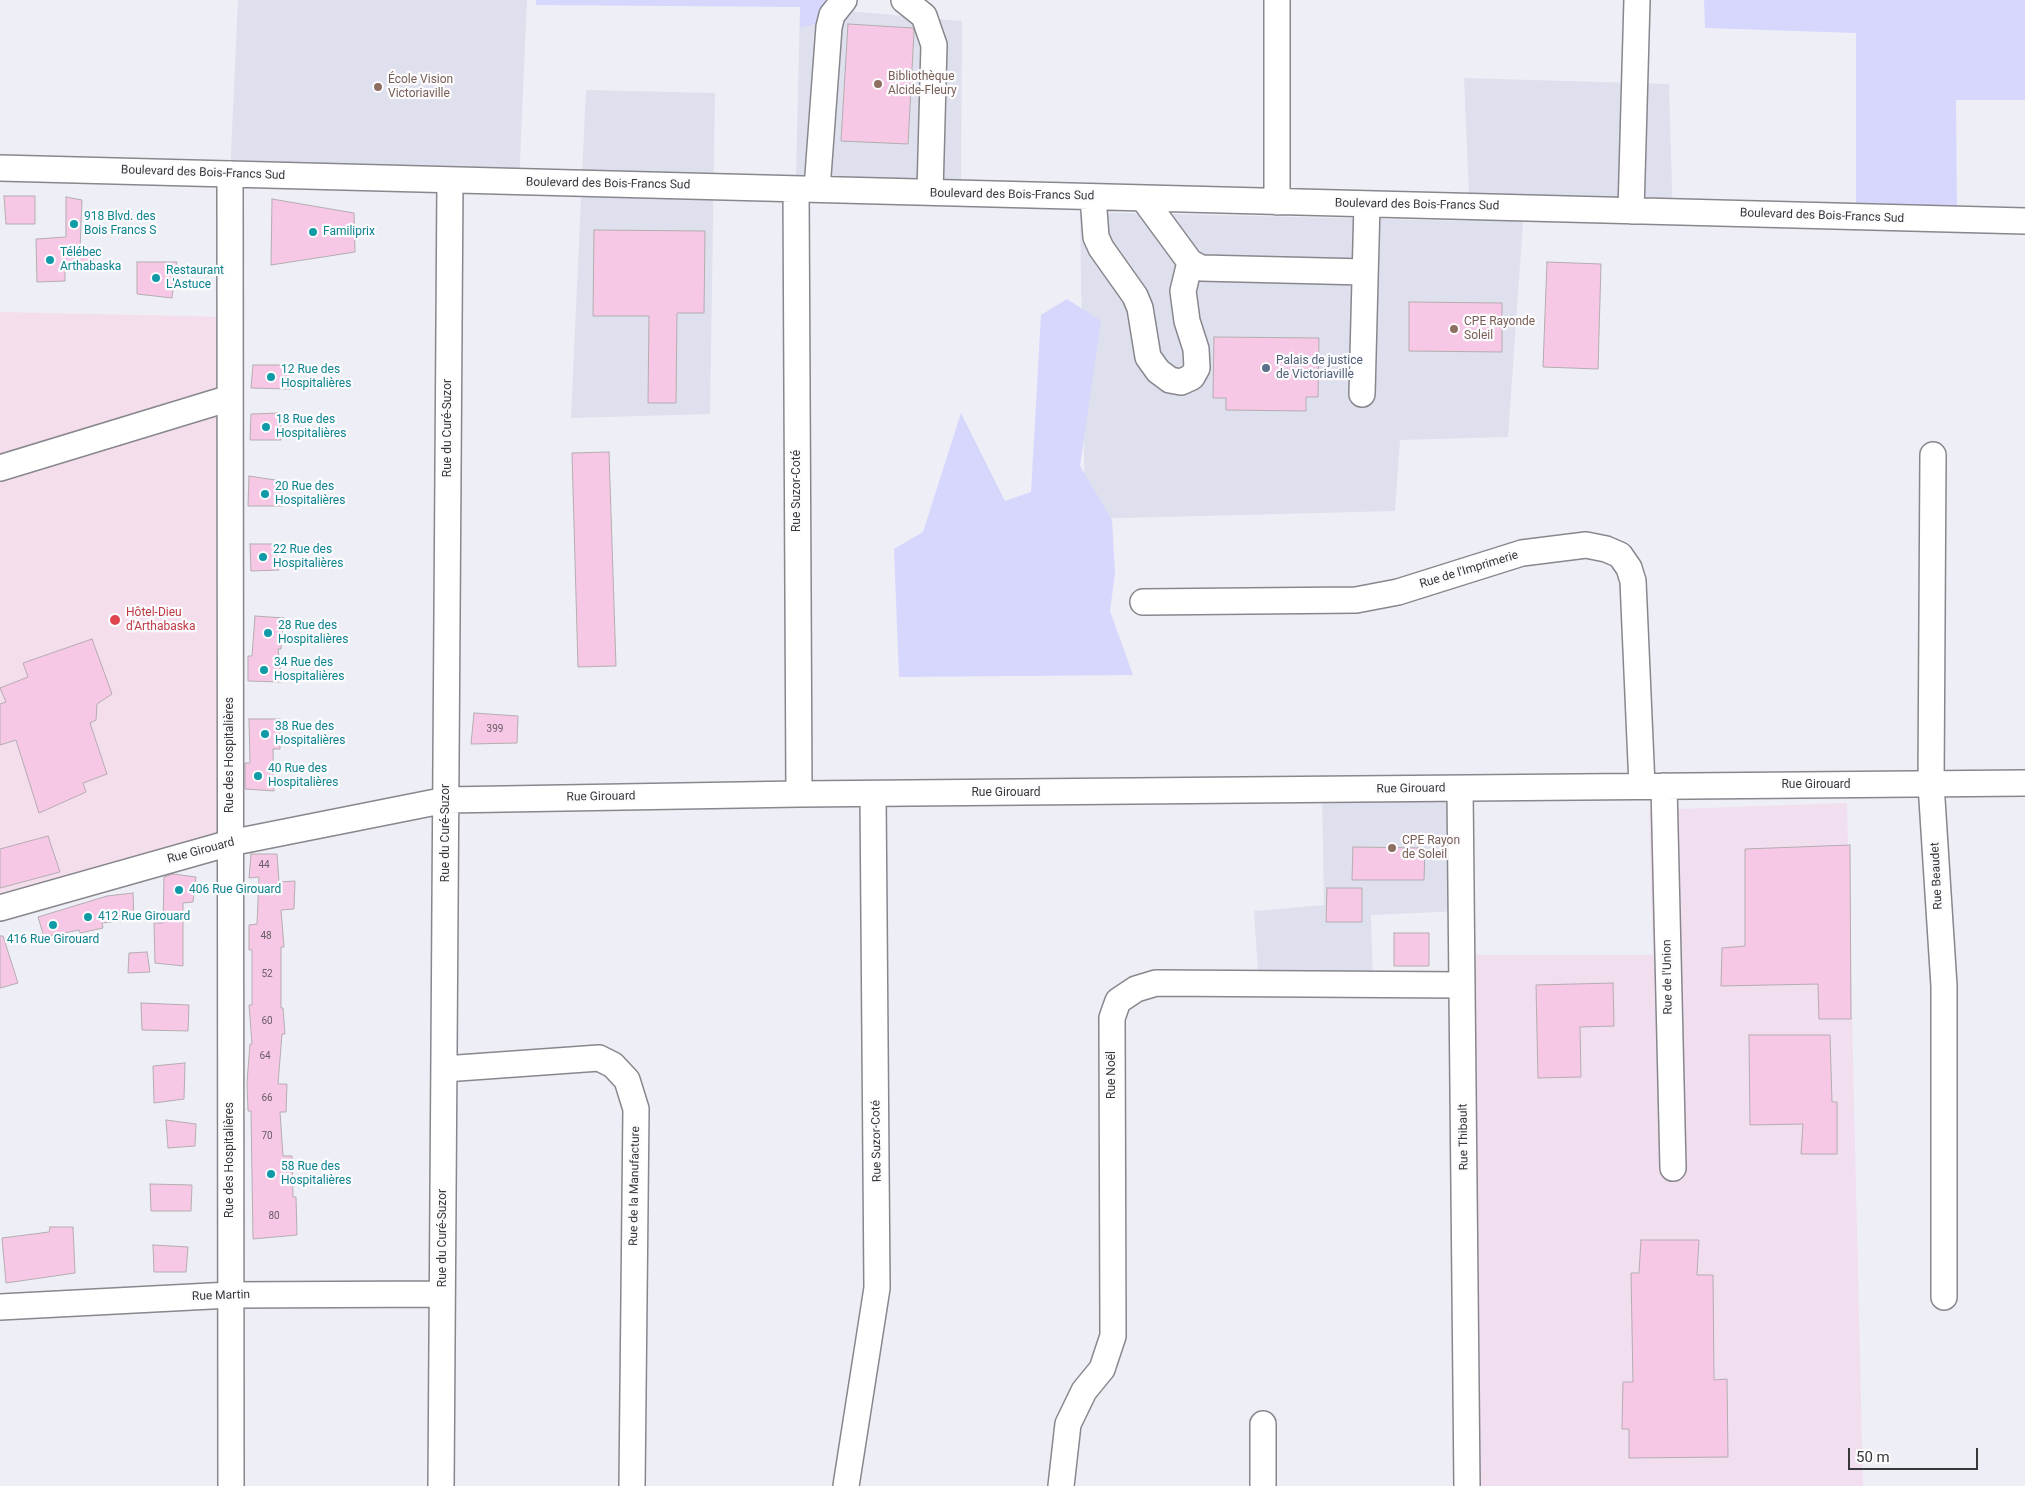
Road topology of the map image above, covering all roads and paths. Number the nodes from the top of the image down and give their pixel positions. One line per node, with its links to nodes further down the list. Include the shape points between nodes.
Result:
1 (844, 0): 8 (street, Rue Suzor-Coté, via 832,14 829,27)
2 (904, 0): 9 (street, via 924,16 934,45)
3 (1277, 0): 12 (street)
4 (1637, 0): 14 (street)
5 (0, 168): 6 (street, Boulevard des Bois-Francs Sud)
6 (230, 174): 7 (street, Boulevard des Bois-Francs Sud); 19 (street, Rue des Hospitalières)
7 (450, 180): 8 (street, Boulevard des Bois-Francs Sud); 29 (street, Rue du Curé-Suzor)
8 (807, 189): 9 (street, Boulevard des Bois-Francs Sud); 27 (street, Rue Suzor-Coté)
9 (930, 192): 10 (street, Boulevard des Bois-Francs Sud)
10 (1092, 197): 11 (street, Boulevard des Bois-Francs Sud); 16 (street, via 1096,237 1140,308 1148,357 1158,371 1170,380 1181,382 1192,377 1197,368 1183,291)
11 (1144, 198): 12 (street, Boulevard des Bois-Francs Sud); 16 (street)
12 (1277, 202): 13 (street, Boulevard des Bois-Francs Sud)
13 (1367, 204): 14 (street, Boulevard des Bois-Francs Sud); 17 (street)
14 (1631, 211): 15 (street, Boulevard des Bois-Francs Sud)
15 (2025, 221)
16 (1190, 262): 17 (street, via 1201,268)
17 (1365, 272): 18 (street)
18 (1362, 394)
19 (230, 398): 21 (street); 30 (street, Rue des Hospitalières)
20 (1933, 455): 24 (street, Rue Beaudet)
21 (0, 468)
22 (1143, 602): 25 (street, Rue de l'Imprimerie, via 1356,600 1398,592 1522,553 1586,546 1606,549 1620,555 1634,581)
23 (2025, 783): 24 (street, Rue Girouard)
24 (1931, 784): 25 (street, Rue Girouard); 37 (street, Rue Beaudet, via 1944,986)
25 (1653, 786): 26 (street, Rue Girouard); 34 (street, Rue de l'Union)
26 (1460, 789): 28 (street, Rue Girouard); 32 (street, Rue Thibault)
27 (799, 794): 28 (street, Rue Girouard); 29 (street, Rue Girouard)
28 (873, 794): 43 (street, Rue Suzor-Coté, via 877,1288)
29 (446, 800): 30 (street, Rue Girouard); 33 (street, Rue du Curé-Suzor)
30 (230, 843): 31 (street, Rue Girouard); 36 (street, Rue des Hospitalières)
31 (0, 908)
32 (1462, 985): 44 (street, Rue Noël, via 1156,983 1136,989 1118,1001 1112,1018 1113,1336 1102,1369 1084,1391 1068,1424); 46 (street, Rue Thibault)
33 (444, 1068): 35 (street, Rue du Curé-Suzor); 42 (street, Rue de la Manufacture, via 599,1058 613,1065 627,1080 636,1109)
34 (1673, 1168)
35 (442, 1294): 36 (street, Rue Martin); 41 (street, Rue du Curé-Suzor)
36 (230, 1295): 38 (street, Rue Martin); 40 (street, Rue des Hospitalières)
37 (1944, 1297)
38 (0, 1307)
39 (1263, 1424): 45 (street)
40 (231, 1486)
41 (441, 1486)
42 (632, 1486)
43 (846, 1486)
44 (1061, 1486)
45 (1263, 1486)
46 (1467, 1486)

